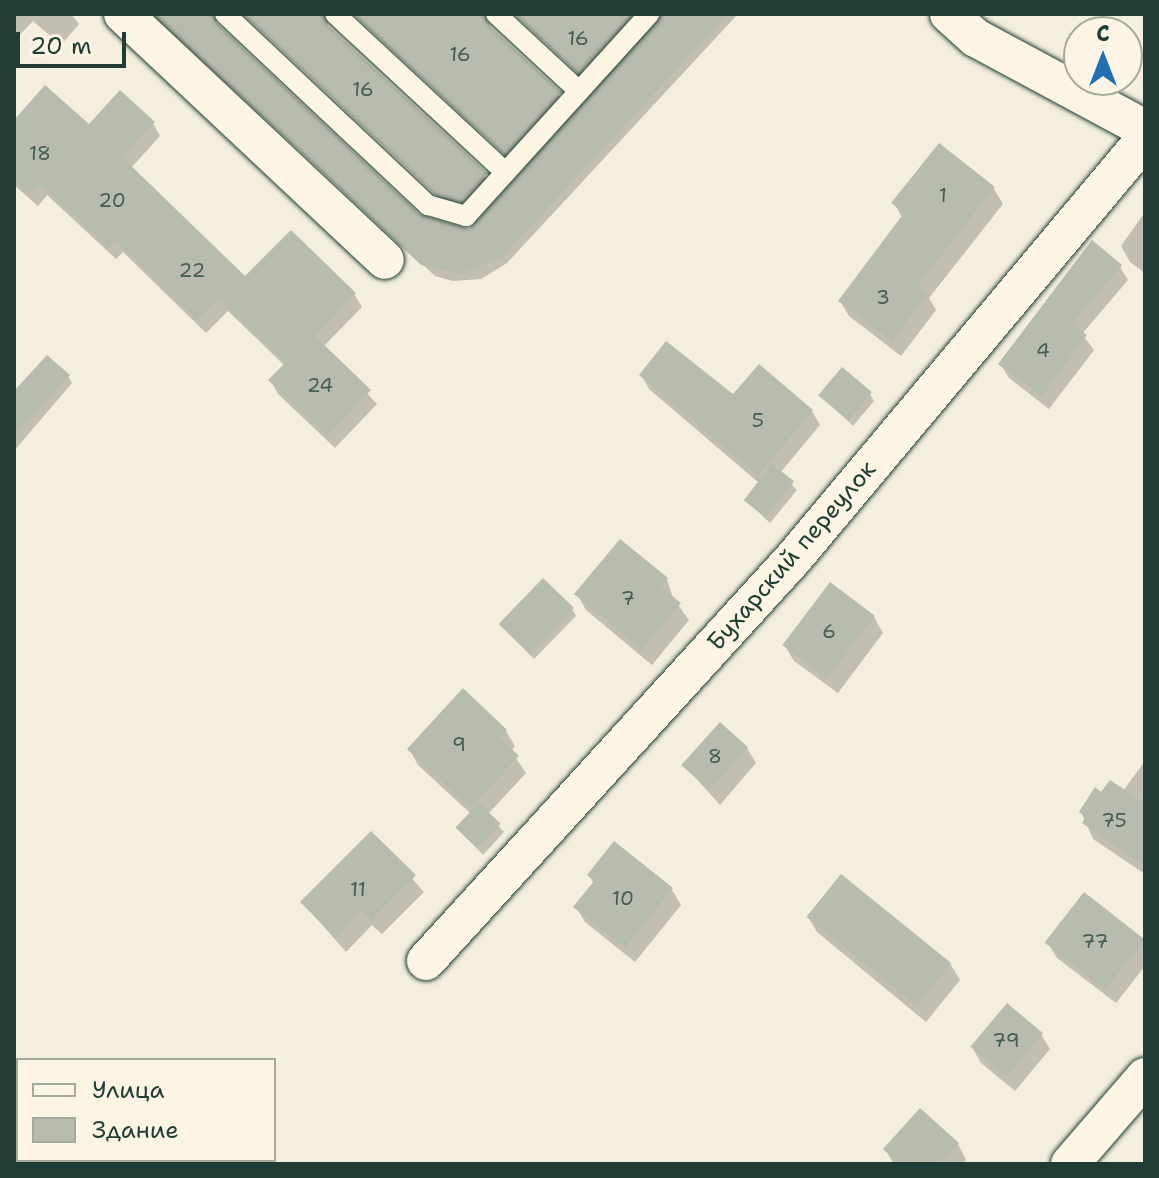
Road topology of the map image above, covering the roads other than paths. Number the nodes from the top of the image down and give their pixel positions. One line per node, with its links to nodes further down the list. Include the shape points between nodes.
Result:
1 (123, 14): 11 (street)
2 (225, 14): 10 (lane, via 428,205 466,216)
3 (335, 14): 10 (lane)
4 (496, 14): 7 (lane)
5 (649, 14): 7 (lane)
6 (949, 14): 8 (street, via 976,38)
7 (579, 91): 10 (lane)
8 (1145, 129)
9 (1145, 139): 12 (street, Бухарский переулок, via 793,559)
10 (505, 172)
11 (385, 260)
12 (426, 961)
13 (1145, 1077): 14 (street)
14 (1070, 1164)

